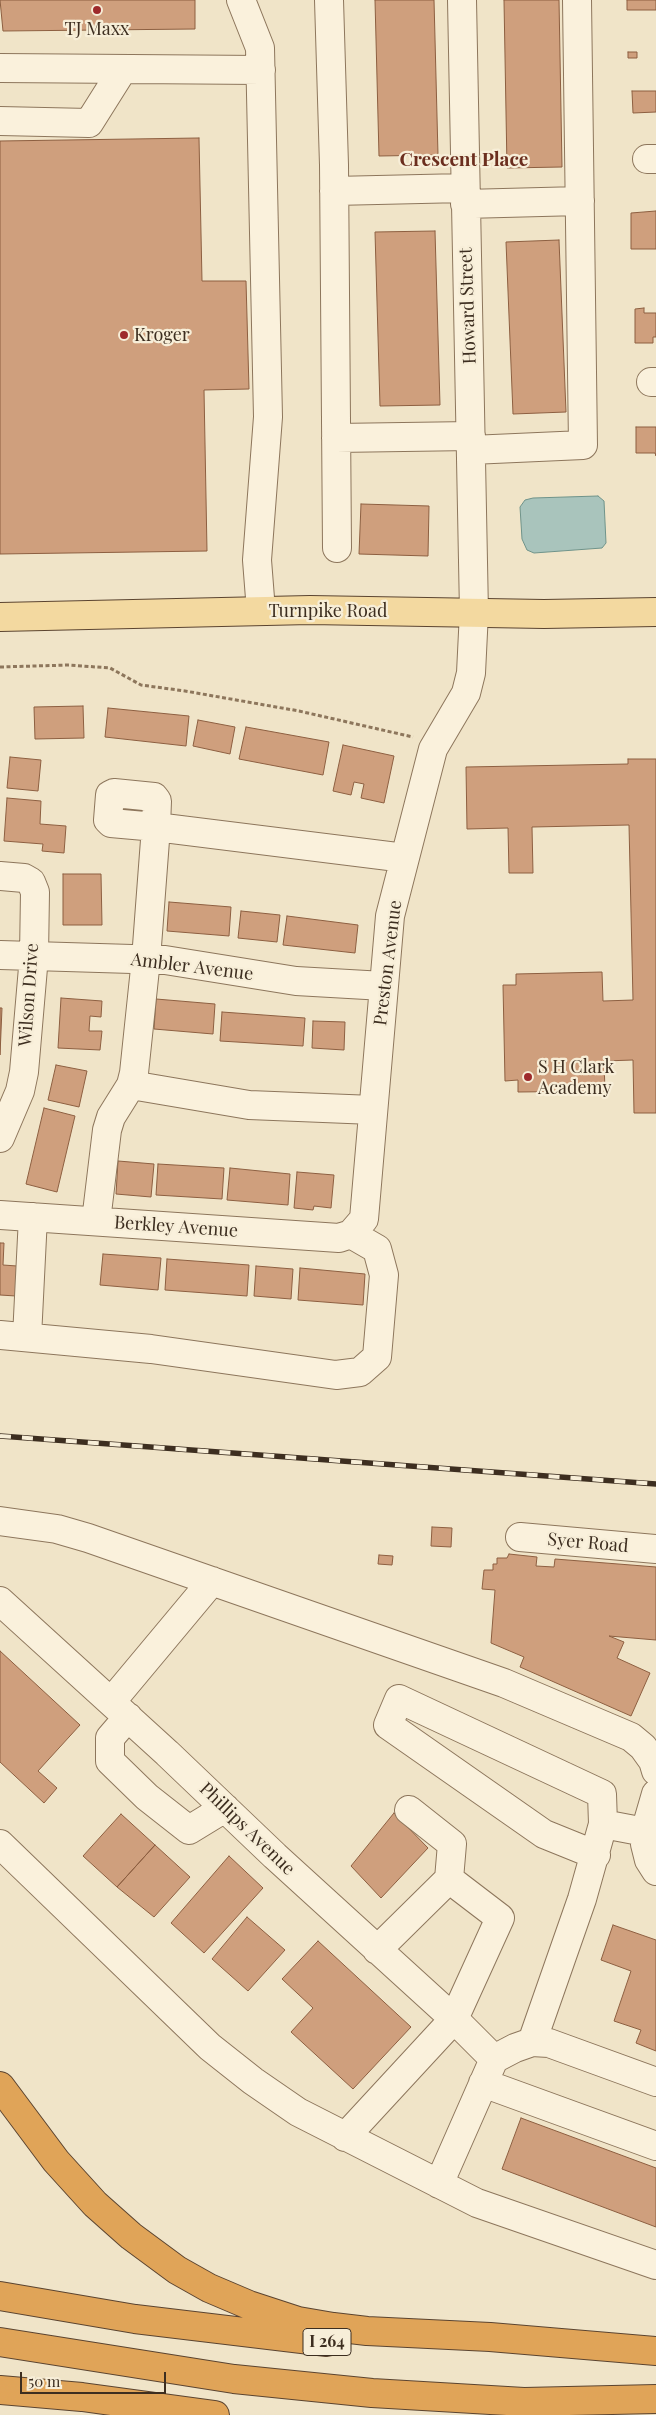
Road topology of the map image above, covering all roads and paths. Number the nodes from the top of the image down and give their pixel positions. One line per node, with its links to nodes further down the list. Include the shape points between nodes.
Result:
1 (241, 0): 7 (street, via 260,48)
2 (329, 0): 9 (street)
3 (462, 0): 10 (street, Howard Street)
4 (577, 0): 11 (street)
5 (0, 68): 6 (street)
6 (123, 69): 7 (street); 8 (street, via 89,123)
7 (261, 70): 15 (street, via 268,417 257,560)
8 (0, 121)
9 (334, 191): 10 (street); 12 (street)
10 (465, 196): 11 (street); 13 (street, Howard Street)
11 (580, 201): 13 (street, via 584,445)
12 (336, 438): 13 (street); 14 (street)
13 (471, 443): 16 (street, Howard Street)
14 (337, 548)
15 (261, 611): 16 (main road, Turnpike Road); 18 (main road, Turnpike Road)
16 (474, 612): 17 (main road, Turnpike Road); 21 (street, Preston Avenue, via 471,674 466,693 433,749)
17 (656, 612)
18 (0, 617)
19 (0, 667): 20 (path, via 69,665 110,668 141,686 299,711)
20 (420, 739)
21 (405, 858): 25 (street, via 156,827); 26 (street, Preston Avenue, via 390,916)
22 (0, 876): 24 (street, Wilson Drive, via 24,878 34,887)
23 (0, 955): 24 (street, Ambler Avenue)
24 (34, 956): 25 (street, Ambler Avenue); 29 (street, Wilson Drive, via 24,1072 20,1091)
25 (146, 959): 26 (street, Ambler Avenue, via 296,981); 27 (street)
26 (384, 986): 28 (street, Preston Avenue)
27 (131, 1085): 28 (street, via 249,1105); 32 (street, via 111,1117 107,1130)
28 (373, 1110): 33 (street, Preston Avenue, via 364,1219)
29 (0, 1138)
30 (0, 1215): 31 (street, Berkley Avenue)
31 (33, 1217): 32 (street, Berkley Avenue); 35 (street)
32 (96, 1221): 33 (street, Berkley Avenue, via 339,1238)
33 (352, 1234): 35 (street, via 377,1249 384,1275 378,1357 360,1372 336,1375 151,1349)
34 (0, 1336): 35 (street)
35 (27, 1337)
36 (0, 1521): 39 (street, via 57,1529)
37 (520, 1537): 38 (street, Syer Road)
38 (656, 1549)
39 (212, 1581): 41 (street); 42 (street, via 504,1683 631,1737 643,1747)
40 (0, 1601): 41 (street, Phillips Avenue)
41 (120, 1710): 44 (street, Phillips Avenue); 44 (street, via 110,1738 110,1761 147,1797 189,1830)
42 (656, 1771)
43 (656, 1794): 47 (street)
44 (225, 1808): 52 (street, Phillips Avenue)
45 (409, 1810): 51 (street, via 452,1844)
46 (603, 1824): 47 (street); 49 (street); 49 (street, via 602,1794 400,1699 388,1725 544,1834)
47 (645, 1832): 50 (street, via 649,1860)
48 (0, 1844): 58 (street, via 210,2047 298,2112)
49 (596, 1856): 54 (street)
50 (656, 1871)
51 (449, 1879): 52 (street); 53 (street, via 500,1918)
52 (377, 1950): 53 (street, Phillips Avenue)
53 (454, 2019): 55 (street, Phillips Avenue); 58 (street)
54 (532, 2042): 55 (street, via 515,2048); 56 (street, via 549,2043)
55 (489, 2071): 59 (street); 60 (street)
56 (656, 2082)
57 (0, 2086): 64 (highway, via 56,2161 95,2204 131,2236 178,2270 249,2305 298,2321 359,2330)
58 (346, 2137): 60 (street)
59 (656, 2146)
60 (439, 2184): 61 (street, via 477,2203)
61 (656, 2265)
62 (0, 2296): 65 (highway, I 264, via 135,2319 381,2347)
63 (0, 2342): 67 (highway, via 215,2376 372,2393 524,2402)
64 (656, 2351)
65 (656, 2357)
66 (0, 2390): 68 (highway, via 82,2397)
67 (656, 2399)
68 (215, 2415)

